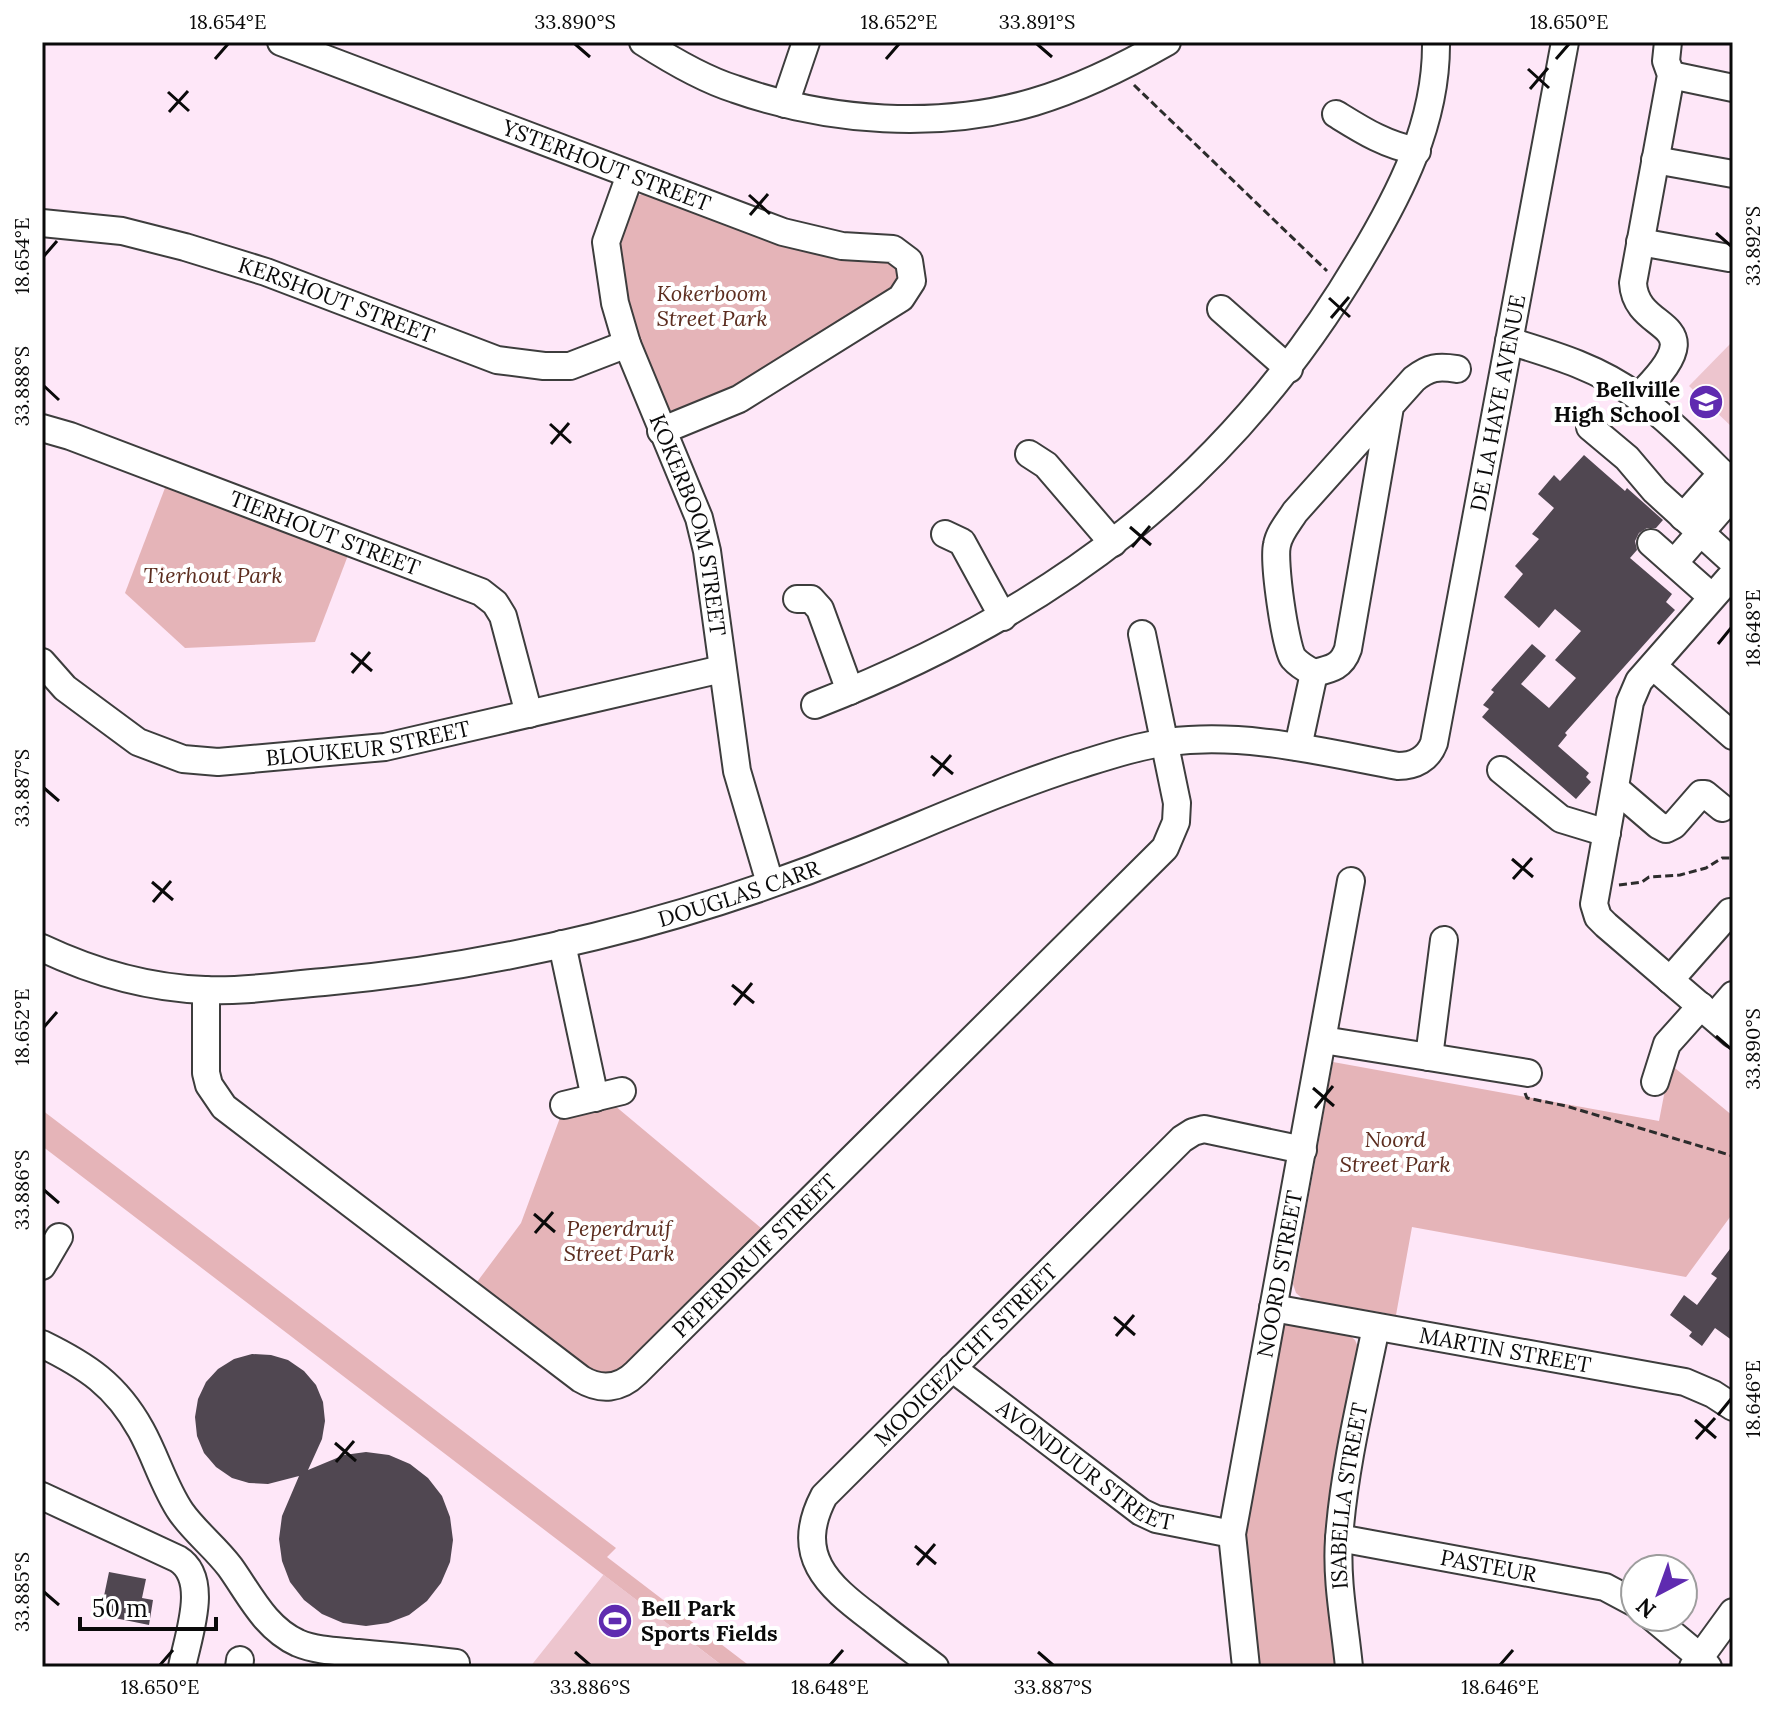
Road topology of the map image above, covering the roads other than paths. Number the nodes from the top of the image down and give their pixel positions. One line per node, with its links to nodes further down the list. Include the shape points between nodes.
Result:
1 (281, 42): 15 (street, YSTERHOUT STREET)
2 (643, 42): 10 (street, via 732,89)
3 (806, 42): 10 (street)
4 (1167, 42): 10 (street, via 1117,70 1033,102 972,114 889,118)
5 (1436, 42): 12 (street, via 1435,83)
6 (1565, 42): 20 (street, DE LA HAYE AVENUE)
7 (1668, 42): 8 (street)
8 (1671, 75): 9 (street); 13 (street)
9 (1733, 88)
10 (785, 104)
11 (1336, 114): 12 (street, via 1377,139)
12 (1417, 151): 22 (street, via 1379,230)
13 (1655, 160): 14 (street); 17 (street)
14 (1733, 174)
15 (630, 175): 21 (street, KOKERBOOM STREET, via 605,249); 28 (street, YSTERHOUT STREET, via 783,232 842,246 893,249 904,256 913,274 901,298 786,371 739,399)
16 (42, 223): 21 (street, KERSHOUT STREET, via 122,231 185,247 266,272 497,360 570,366)
17 (1640, 242): 18 (street); 24 (street, via 1635,295 1670,332 1674,349 1668,365)
18 (1729, 258)
19 (1221, 309): 22 (street)
20 (1509, 341): 24 (street, via 1571,360); 52 (street, DE LA HAYE AVENUE, via 1434,743)
21 (627, 344): 28 (street, KOKERBOOM STREET)
22 (1289, 369): 33 (street, via 1208,459)
23 (1457, 369): 25 (street, via 1425,370)
24 (1638, 397): 30 (street)
25 (1390, 407): 45 (street, via 1348,649 1339,665); 45 (street, via 1295,512 1276,547 1287,640 1292,656)
26 (1590, 427): 31 (street, via 1637,467)
27 (42, 428): 48 (street, TIERHOUT STREET, via 481,592 503,616)
28 (661, 431): 44 (street, KOKERBOOM STREET, via 699,518)
29 (1029, 454): 33 (street, via 1046,465)
30 (1720, 493): 31 (street)
31 (1691, 525): 35 (street); 36 (street)
32 (945, 534): 40 (street, via 962,542)
33 (1113, 543): 40 (street)
34 (1651, 543): 36 (street)
35 (1733, 562)
36 (1674, 563): 38 (street)
37 (1733, 574): 38 (street)
38 (1712, 597): 43 (street)
39 (797, 599): 46 (street, via 811,599 820,609)
40 (1003, 617): 46 (street)
41 (1142, 634): 50 (street, PEPERDRUIF STREET)
42 (42, 662): 48 (street, BLOUKEUR STREET, via 65,688 125,735 166,754 201,762 385,747)
43 (1653, 666): 49 (street); 54 (street, via 1630,702)
44 (722, 669): 48 (street, BLOUKEUR STREET); 58 (street, KOKERBOOM STREET, via 737,771)
45 (1314, 673): 51 (street)
46 (850, 691): 47 (street)
47 (815, 705)
48 (529, 714)
49 (1733, 736)
50 (1164, 742): 51 (street, DOUGLAS CARR, via 1231,739); 58 (street, DOUGLAS CARR, via 1017,786); 64 (street, PEPERDRUIF STREET, via 1177,813 1159,856 636,1373 612,1387 581,1379 224,1107 206,1073)
51 (1298, 747): 52 (street, DOUGLAS CARR, via 1398,766)
52 (1422, 759)
53 (1501, 770): 56 (street, via 1561,819)
54 (1616, 789): 55 (street, via 1666,829 1701,794); 56 (street)
55 (1722, 808)
56 (1607, 833): 63 (street, via 1594,904 1598,917)
57 (1351, 881): 67 (street, NOORD STREET)
58 (770, 883): 61 (street, DOUGLAS CARR)
59 (1730, 912): 63 (street)
60 (1444, 940): 68 (street)
61 (562, 944): 64 (street, DOUGLAS CARR, via 413,973); 72 (street)
62 (42, 948): 64 (street, DOUGLAS CARR, via 116,976)
63 (1670, 980): 66 (street)
64 (206, 990)
65 (1733, 995): 66 (street)
66 (1716, 1019): 70 (street, via 1667,1044)
67 (1323, 1040): 68 (street); 74 (street, NOORD STREET)
68 (1429, 1057): 69 (street)
69 (1528, 1073)
70 (1655, 1082)
71 (622, 1091): 72 (street)
72 (595, 1098): 73 (street)
73 (564, 1105)
74 (1303, 1150): 77 (street, NOORD STREET); 80 (street, MOOIGEZICHT STREET, via 1204,1129 1193,1132)
75 (59, 1237): 76 (street)
76 (42, 1266)
77 (1273, 1308): 78 (street, MARTIN STREET); 83 (street, NOORD STREET)
78 (1376, 1327): 81 (street, MARTIN STREET, via 1685,1382); 84 (street, ISABELLA STREET)
79 (42, 1344): 88 (street, via 92,1371 123,1401 182,1513 218,1552 268,1622 286,1637 324,1649)
80 (952, 1368): 83 (street, AVONDUUR STREET, via 1141,1512); 91 (street, MOOIGEZICHT STREET, via 831,1486 812,1532 814,1555 830,1585)
81 (1732, 1404)
82 (42, 1496): 90 (street, via 190,1569 196,1583)
83 (1232, 1534): 92 (street, NOORD STREET)
84 (1339, 1538): 85 (street, PASTEUR); 93 (street, ISABELLA STREET)
85 (1619, 1593)
86 (1733, 1612): 89 (street)
87 (1668, 1633): 89 (street)
88 (456, 1663)
89 (1700, 1664)
90 (182, 1667)
91 (935, 1667)
92 (1246, 1667)
93 (1349, 1667)

